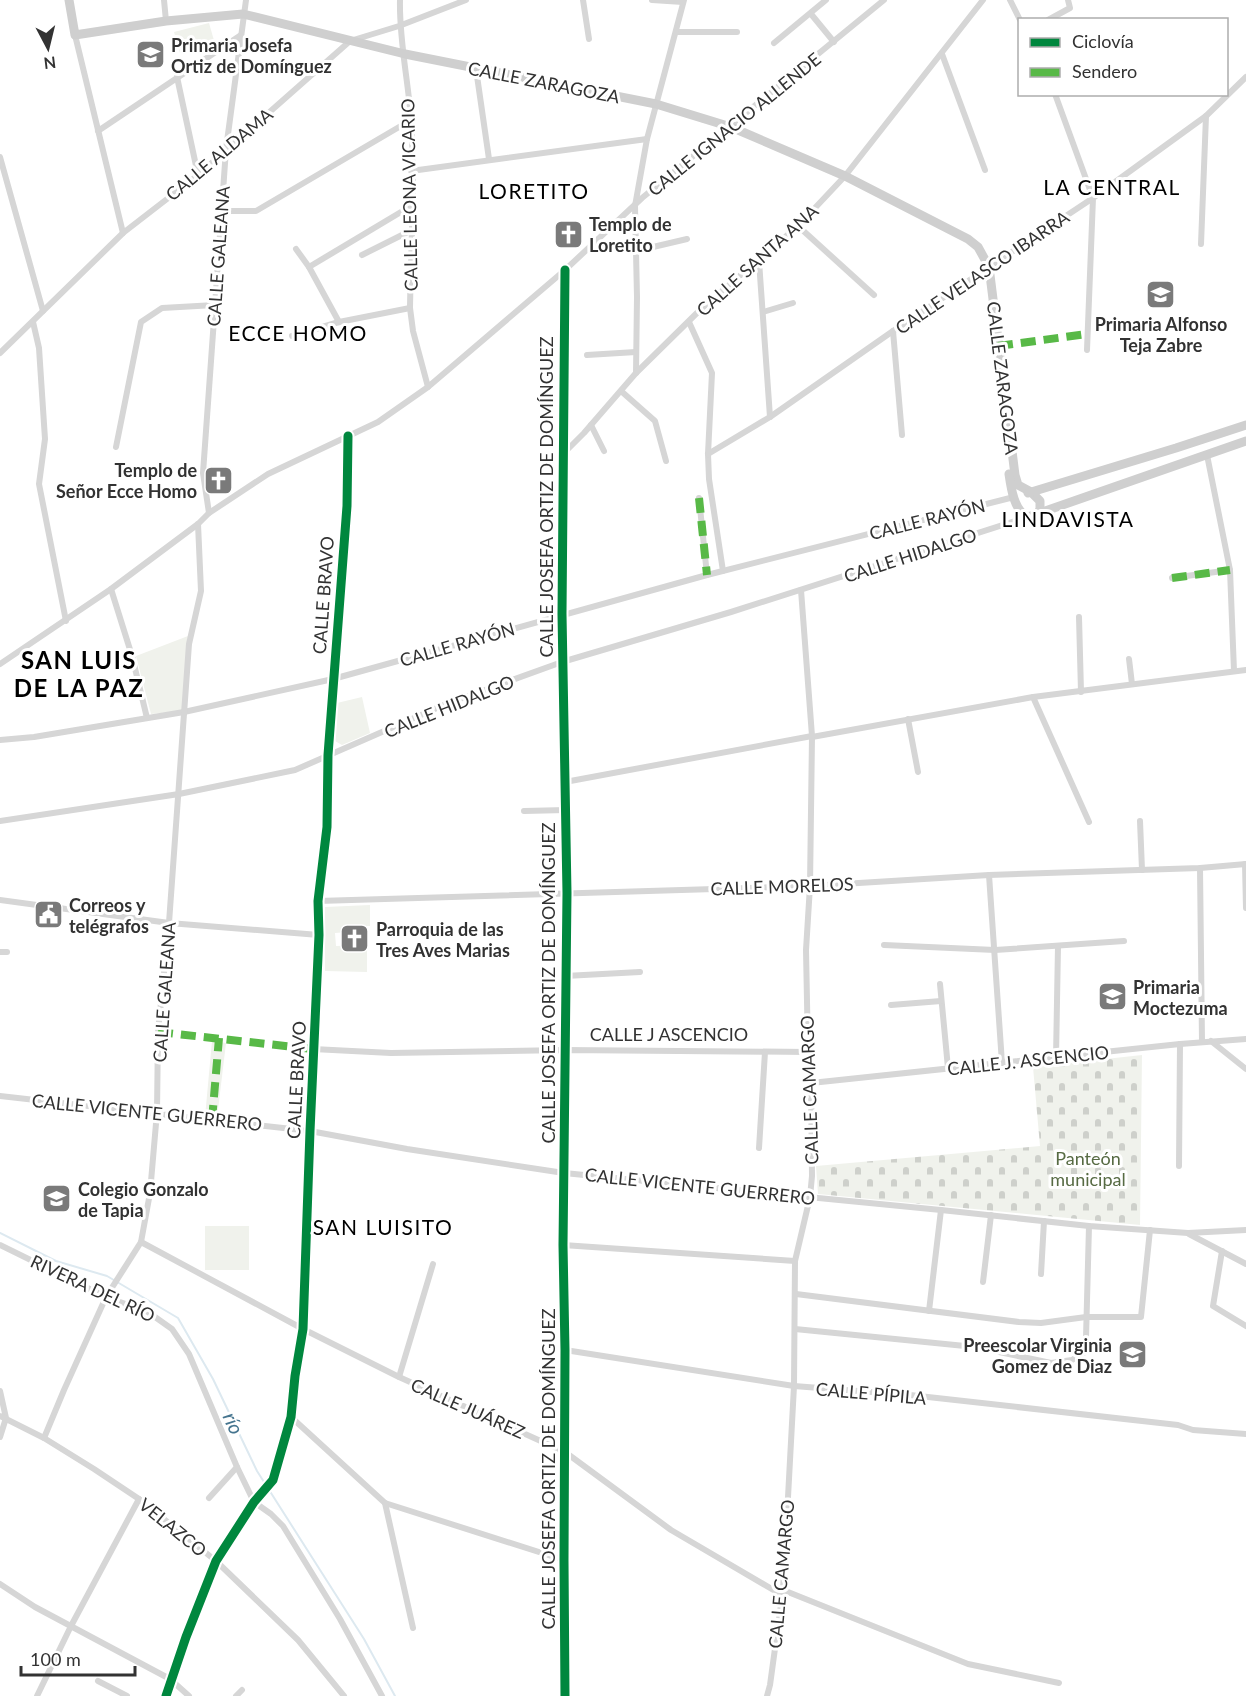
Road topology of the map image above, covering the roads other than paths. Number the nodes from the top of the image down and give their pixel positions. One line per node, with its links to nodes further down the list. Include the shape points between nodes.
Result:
1 (69, 0): 22 (street)
2 (164, 0): 18 (street)
3 (246, 0): 14 (street, CALLE GALEANA)
4 (400, 0): 19 (street, CALLE LEONA VICARIO)
5 (466, 0): 19 (street, CALLE ALDAMA)
6 (583, 0): 24 (street)
7 (652, 0): 13 (street)
8 (826, 0): 15 (street)
9 (884, 0): 26 (street, CALLE IGNACIO ALLENDE)
10 (983, 0): 29 (street, CALLE SANTA ANA)
11 (1010, 0): 16 (street)
12 (1068, 0): 17 (street, via 1070,8)
13 (684, 1): 20 (street)
14 (243, 14): 18 (street, CALLE ZARAGOZA); 23 (street, CALLE GALEANA); 25 (street, CALLE ZARAGOZA)
15 (811, 14): 26 (street); 27 (street)
16 (1019, 18)
17 (1052, 18)
18 (166, 21): 22 (street, CALLE ZARAGOZA)
19 (399, 26): 25 (street, CALLE ALDAMA); 28 (street, CALLE LEONA VICARIO)
20 (676, 32): 21 (street); 36 (street)
21 (736, 32)
22 (75, 35): 40 (street)
23 (241, 35): 31 (street); 42 (street, CALLE GALEANA)
24 (589, 39)
25 (350, 41): 28 (street, CALLE ZARAGOZA); 42 (street, CALLE ALDAMA)
26 (834, 42): 39 (street, CALLE IGNACIO ALLENDE)
27 (774, 43)
28 (405, 54): 30 (street, CALLE ZARAGOZA); 38 (street, CALLE LEONA VICARIO)
29 (942, 54): 45 (street); 48 (street, CALLE SANTA ANA)
30 (476, 69): 36 (street, CALLE ZARAGOZA); 44 (street)
31 (177, 77): 40 (street); 47 (street)
32 (1246, 77): 33 (street, CALLE VELASCO IBARRA)
33 (1228, 95)
34 (1056, 96): 49 (street)
35 (1227, 96): 37 (street, CALLE VELASCO IBARRA)
36 (656, 104): 39 (street, CALLE ZARAGOZA); 41 (street)
37 (1206, 116): 49 (street, CALLE VELASCO IBARRA); 57 (street)
38 (411, 120): 46 (street, CALLE LEONA VICARIO); 52 (street, via 256,211)
39 (731, 127): 48 (street, CALLE ZARAGOZA); 51 (street, CALLE IGNACIO ALLENDE)
40 (98, 131): 55 (street)
41 (647, 139): 44 (street); 51 (street)
42 (226, 149): 47 (street, CALLE ALDAMA); 52 (street, CALLE GALEANA)
43 (0, 157): 69 (street)
44 (489, 159): 46 (street)
45 (985, 170)
46 (411, 171): 50 (street, CALLE LEONA VICARIO)
47 (198, 175): 55 (street, CALLE ALDAMA)
48 (845, 176): 53 (street, CALLE SANTA ANA); 63 (street, CALLE ZARAGOZA, via 968,239 978,247)
49 (1093, 198): 63 (street, CALLE VELASCO IBARRA); 76 (street)
50 (411, 206): 54 (street, CALLE LEONA VICARIO); 62 (street)
51 (635, 206): 59 (street); 64 (street, CALLE IGNACIO ALLENDE)
52 (222, 211): 67 (street, CALLE GALEANA)
53 (798, 226): 61 (street, CALLE SANTA ANA); 65 (street)
54 (411, 230): 60 (street); 68 (street, CALLE LEONA VICARIO)
55 (123, 233): 69 (street, CALLE ALDAMA)
56 (687, 239): 59 (street)
57 (1201, 244)
58 (296, 249): 62 (street)
59 (636, 251): 77 (street)
60 (362, 255)
61 (759, 261): 70 (street); 73 (street, CALLE SANTA ANA)
62 (309, 267): 72 (street)
63 (986, 269): 74 (street, CALLE VELASCO IBARRA); 98 (street, CALLE ZARAGOZA, via 1015,475 1018,485); 99 (street, CALLE ZARAGOZA)
64 (564, 270): 81 (street, CALLE IGNACIO ALLENDE); 92 (street, CALLE JOSEFA ORTIZ DE DOMÍNGUEZ)
65 (874, 295)
66 (793, 303): 70 (street)
67 (215, 304): 89 (street, via 162,308 141,322); 102 (street, CALLE GALEANA, via 203,473)
68 (410, 308): 72 (street); 81 (street, CALLE LEONA VICARIO, via 412,331)
69 (44, 311): 71 (street, CALLE ALDAMA)
70 (763, 312): 83 (street)
71 (33, 322): 78 (street, CALLE ALDAMA); 114 (street, via 39,348 45,439 39,484)
72 (339, 322): 75 (street)
73 (689, 322): 80 (street, CALLE SANTA ANA); 93 (street, via 712,373)
74 (893, 331): 83 (street, CALLE VELASCO IBARRA); 86 (street)
75 (292, 336)
76 (1087, 350)
77 (636, 352): 79 (street); 80 (street)
78 (0, 353)
79 (587, 355)
80 (636, 373): 82 (street, CALLE SANTA ANA)
81 (428, 387): 87 (street, CALLE IGNACIO ALLENDE, via 378,422)
82 (621, 391): 84 (street, CALLE SANTA ANA); 95 (street, via 655,421)
83 (770, 417): 93 (street, CALLE VELASCO IBARRA)
84 (591, 425): 91 (street); 92 (street, CALLE SANTA ANA)
85 (1246, 425): 90 (street)
86 (902, 435)
87 (348, 436): 102 (street, CALLE IGNACIO ALLENDE, via 268,474); 120 (street, CALLE BRAVO, via 347,506)
88 (1246, 441): 94 (street)
89 (116, 447)
90 (1176, 448): 96 (street); 97 (street)
91 (604, 451)
92 (564, 453): 112 (street, CALLE JOSEFA ORTIZ DE DOMÍNGUEZ)
93 (708, 454): 107 (street)
94 (1207, 455): 96 (street); 106 (street)
95 (666, 460)
96 (1182, 463): 101 (street)
97 (1056, 484): 98 (street); 101 (street)
98 (1031, 492): 99 (street); 103 (street, via 1040,501)
99 (1014, 497): 104 (street, via 1020,512); 107 (street, CALLE RAYÓN)
100 (699, 498): 108 (street)
101 (1062, 504): 103 (street)
102 (209, 513): 105 (street, CALLE IGNACIO ALLENDE)
103 (1038, 513): 104 (street)
104 (1028, 517): 111 (street, CALLE HIDALGO)
105 (198, 524): 110 (street, CALLE IGNACIO ALLENDE); 124 (street, CALLE GALEANA, via 201,591 189,644)
106 (1230, 570): 109 (street); 119 (street)
107 (723, 571): 108 (street, CALLE RAYÓN)
108 (707, 575): 112 (street, CALLE RAYÓN)
109 (1172, 578)
110 (111, 589): 114 (street, CALLE IGNACIO ALLENDE); 125 (street)
111 (801, 590): 116 (street, CALLE HIDALGO); 127 (street, CALLE CAMARGO)
112 (562, 614): 116 (street, CALLE JOSEFA ORTIZ DE DOMÍNGUEZ); 120 (street, CALLE RAYÓN)
113 (1079, 617): 122 (street)
114 (66, 621): 117 (street, CALLE IGNACIO ALLENDE)
115 (1129, 659): 121 (street)
116 (562, 662): 129 (street, CALLE HIDALGO, via 446,704); 131 (street, CALLE JOSEFA ORTIZ DE DOMÍNGUEZ)
117 (0, 664)
118 (1246, 670): 119 (street)
119 (1234, 671): 121 (street)
120 (333, 679): 124 (street, CALLE RAYÓN); 129 (street, CALLE BRAVO)
121 (1132, 684): 122 (street)
122 (1081, 692): 123 (street)
123 (1034, 697): 126 (street); 137 (street)
124 (184, 712): 125 (street, CALLE RAYÓN); 132 (street, CALLE GALEANA)
125 (147, 718): 128 (street, CALLE RAYÓN)
126 (908, 719): 127 (street); 130 (street)
127 (812, 737): 131 (street); 142 (street, CALLE CAMARGO)
128 (0, 740)
129 (328, 755): 132 (street, CALLE HIDALGO, via 295,770); 145 (street, CALLE BRAVO, via 327,827)
130 (918, 772)
131 (565, 782): 133 (street, CALLE JOSEFA ORTIZ DE DOMÍNGUEZ)
132 (178, 794): 135 (street, CALLE HIDALGO); 147 (street, CALLE GALEANA)
133 (566, 810): 134 (street); 143 (street, CALLE JOSEFA ORTIZ DE DOMÍNGUEZ)
134 (524, 811)
135 (0, 821)
136 (1140, 821): 140 (street)
137 (1089, 822)
138 (1246, 864): 139 (street, CALLE MORELOS); 146 (street)
139 (1200, 868): 140 (street, CALLE MORELOS); 160 (street)
140 (1142, 870): 141 (street, CALLE MORELOS)
141 (989, 875): 142 (street, CALLE MORELOS); 152 (street)
142 (810, 886): 143 (street, CALLE MORELOS); 165 (street, CALLE CAMARGO, via 806,950)
143 (567, 893): 145 (street, CALLE MORELOS); 154 (street, CALLE JOSEFA ORTIZ DE DOMÍNGUEZ)
144 (0, 900): 147 (street)
145 (318, 901): 148 (street, CALLE BRAVO)
146 (1246, 908)
147 (169, 923): 148 (street); 172 (street, CALLE GALEANA, via 158,1032)
148 (320, 935): 162 (street, CALLE BRAVO)
149 (1124, 941): 151 (street)
150 (884, 945): 152 (street)
151 (1058, 946): 152 (street); 166 (street)
152 (994, 950): 167 (street)
153 (640, 972): 154 (street)
154 (565, 976): 163 (street, CALLE JOSEFA ORTIZ DE DOMÍNGUEZ)
155 (940, 984): 156 (street)
156 (941, 1001): 157 (street); 169 (street)
157 (891, 1005)
158 (1246, 1039): 159 (street, CALLE J. ASCENCIO)
159 (1211, 1041): 160 (street, CALLE J. ASCENCIO); 168 (street)
160 (1202, 1042): 161 (street, CALLE J. ASCENCIO)
161 (1180, 1044): 166 (street, CALLE J. ASCENCIO); 175 (street)
162 (313, 1049): 163 (street, CALLE J ASCENCIO, via 391,1053); 173 (street, CALLE BRAVO)
163 (565, 1050): 164 (street, CALLE J ASCENCIO); 176 (street, CALLE JOSEFA ORTIZ DE DOMÍNGUEZ)
164 (765, 1052): 165 (street, CALLE J ASCENCIO); 174 (street)
165 (808, 1052): 170 (street, CALLE CAMARGO)
166 (1056, 1058): 167 (street, CALLE J. ASCENCIO)
167 (1002, 1063): 169 (street, CALLE J. ASCENCIO)
168 (1246, 1066)
169 (948, 1068): 170 (street, CALLE J. ASCENCIO)
170 (811, 1083): 177 (street, CALLE CAMARGO)
171 (0, 1096): 172 (street, CALLE VICENTE GUERRERO)
172 (157, 1112): 173 (street, CALLE VICENTE GUERRERO); 185 (street, CALLE GALEANA)
173 (310, 1131): 176 (street, CALLE VICENTE GUERRERO); 199 (street, CALLE BRAVO)
174 (759, 1148)
175 (1179, 1166)
176 (564, 1173): 177 (street, CALLE VICENTE GUERRERO); 187 (street, CALLE JOSEFA ORTIZ DE DOMÍNGUEZ)
177 (810, 1197): 178 (street, CALLE VICENTE GUERRERO); 189 (street, CALLE CAMARGO)
178 (940, 1210): 179 (street, CALLE VICENTE GUERRERO); 196 (street)
179 (991, 1215): 180 (street, CALLE VICENTE GUERRERO); 193 (street)
180 (1044, 1221): 181 (street, CALLE VICENTE GUERRERO); 192 (street)
181 (1089, 1226): 182 (street, CALLE VICENTE GUERRERO); 197 (street)
182 (1150, 1230): 184 (street, CALLE VICENTE GUERRERO); 197 (street, via 1141,1317)
183 (1246, 1230): 184 (street, CALLE VICENTE GUERRERO)
184 (1188, 1233): 188 (street)
185 (141, 1242): 194 (street, CALLE GALEANA); 199 (street, CALLE JUÁREZ)
186 (0, 1245): 194 (street, RIVERA DEL RÍO)
187 (563, 1245): 189 (street); 201 (street, CALLE JOSEFA ORTIZ DE DOMÍNGUEZ)
188 (1222, 1251): 191 (street); 198 (street, via 1213,1306)
189 (795, 1261): 195 (street, CALLE CAMARGO)
190 (433, 1264): 202 (street)
191 (1246, 1264)
192 (1041, 1274)
193 (983, 1282)
194 (108, 1294): 209 (street, CALLE GALEANA); 211 (street, RIVERA DEL RÍO, via 148,1312 172,1329 182,1342)
195 (796, 1294): 196 (street); 200 (street, CALLE CAMARGO)
196 (929, 1311): 197 (street, via 1041,1323)
197 (1086, 1317): 200 (street, via 1084,1352 1072,1360 1051,1363 975,1347)
198 (1246, 1326)
199 (303, 1329): 202 (street, CALLE JUÁREZ); 206 (street, CALLE BRAVO)
200 (795, 1329): 203 (street, CALLE CAMARGO)
201 (565, 1350): 203 (street, CALLE PÍPILA); 210 (street, CALLE JOSEFA ORTIZ DE DOMÍNGUEZ)
202 (399, 1377): 210 (street, CALLE JUÁREZ)
203 (794, 1386): 207 (street, CALLE PÍPILA, via 910,1395); 219 (street, CALLE CAMARGO)
204 (0, 1391): 205 (street)
205 (3, 1417): 208 (street); 209 (street, VELAZCO)
206 (291, 1417): 214 (street, CALLE BRAVO, via 273,1480); 215 (street)
207 (1246, 1434)
208 (0, 1437)
209 (44, 1438): 213 (street, VELAZCO)
210 (564, 1452): 216 (street, CALLE JOSEFA ORTIZ DE DOMÍNGUEZ); 219 (street, CALLE JUÁREZ, via 671,1530)
211 (237, 1467): 212 (street); 214 (street, RIVERA DEL RÍO)
212 (209, 1498)
213 (139, 1499): 217 (street, VELAZCO); 220 (street)
214 (256, 1501): 217 (street, CALLE BRAVO); 232 (street, via 283,1526)
215 (386, 1503): 216 (street); 221 (street)
216 (564, 1560): 233 (street, CALLE JOSEFA ORTIZ DE DOMÍNGUEZ)
217 (216, 1561): 222 (street, CALLE BRAVO); 231 (street, VELAZCO, via 298,1640)
218 (0, 1584): 220 (street)
219 (782, 1592): 224 (street, CALLE JUÁREZ, via 968,1664); 234 (street, CALLE CAMARGO)
220 (71, 1626): 222 (street); 226 (street)
221 (413, 1628)
222 (171, 1679): 228 (street, CALLE BRAVO); 229 (street)
223 (98, 1681): 227 (street)
224 (1059, 1683)
225 (242, 1690): 230 (street)
226 (37, 1696)
227 (127, 1696)
228 (166, 1696)
229 (189, 1696)
230 (236, 1696)
231 (344, 1696)
232 (382, 1696)
233 (565, 1696)
234 (767, 1696)

